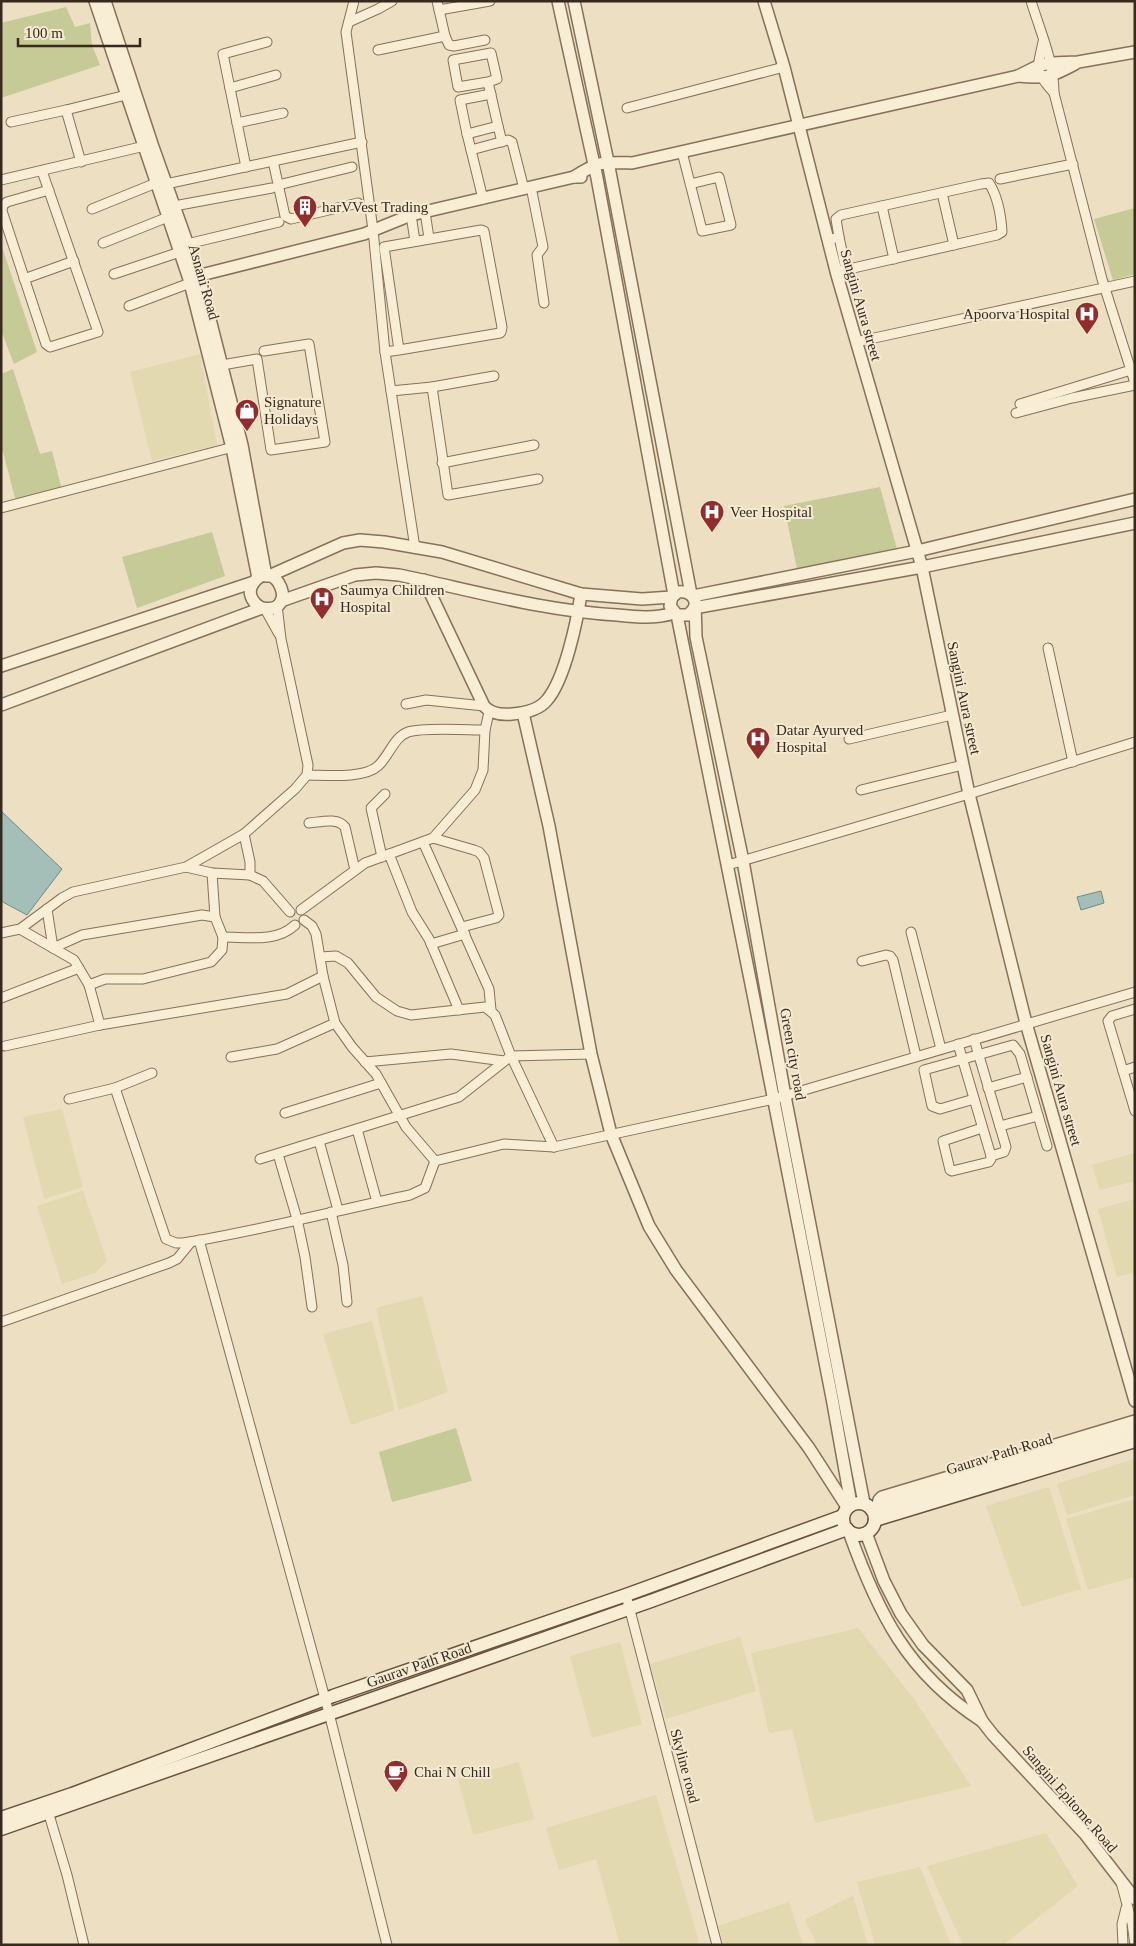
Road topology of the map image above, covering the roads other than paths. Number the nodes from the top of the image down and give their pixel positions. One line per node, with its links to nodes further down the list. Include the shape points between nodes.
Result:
1 (95, 1): 30 (street, Asnani Road)
2 (104, 1): 41 (street, Asnani Road)
3 (354, 1): 11 (street)
4 (392, 1): 11 (street)
5 (490, 1): 10 (street)
6 (558, 1): 48 (street)
7 (574, 1): 46 (street, Green city road)
8 (764, 1): 21 (street, Sangini Aura street)
9 (1031, 1): 14 (street)
10 (438, 6): 12 (street)
11 (349, 22): 39 (street, via 346,32)
12 (445, 36): 13 (street, via 449,45 454,46); 16 (street)
13 (485, 40)
14 (1043, 41): 19 (street); 20 (street)
15 (267, 42): 27 (street, via 223,54)
16 (378, 50)
17 (1135, 52): 18 (street)
18 (1078, 62): 19 (street); 23 (street)
19 (1051, 63): 20 (street); 23 (street)
20 (1038, 66): 24 (street); 25 (street)
21 (784, 67): 31 (street); 37 (street, Sangini Aura street)
22 (276, 75): 27 (street)
23 (1054, 75): 25 (street); 28 (street)
24 (1018, 76): 25 (street); 37 (street)
25 (1040, 78): 28 (street)
26 (488, 82): 26 (street, via 458,87 453,60 491,53 497,79); 29 (street)
27 (230, 88): 35 (street)
28 (1054, 93): 49 (street)
29 (491, 94): 36 (street); 38 (street, via 460,100)
30 (126, 95): 32 (street); 41 (street, Asnani Road)
31 (627, 108)
32 (66, 110): 34 (street); 45 (street)
33 (283, 112): 35 (street)
34 (12, 122)
35 (237, 123): 50 (street)
36 (498, 126): 38 (street); 40 (street)
37 (798, 126): 43 (street); 75 (street, Sangini Aura street)
38 (467, 134): 42 (street)
39 (362, 142): 44 (street); 73 (street)
40 (502, 142): 42 (street); 61 (street, via 512,142)
41 (148, 145): 45 (street); 58 (street, Asnani Road)
42 (471, 150): 64 (street)
43 (682, 152): 47 (street); 59 (street)
44 (273, 161): 50 (street); 60 (street)
45 (80, 162): 52 (street)
46 (608, 162): 47 (street); 48 (street); 53 (street, Green city road)
47 (632, 163): 53 (street)
48 (594, 164): 54 (street); 55 (street)
49 (1073, 164): 56 (street); 87 (street)
50 (246, 167): 58 (street)
51 (352, 168): 60 (street)
52 (42, 171): 57 (street); 62 (street)
53 (611, 176): 55 (street); 114 (street, Green city road)
54 (574, 177): 55 (street); 61 (street)
55 (597, 178): 113 (street)
56 (1000, 179)
57 (1, 180)
58 (161, 184): 66 (street, Asnani Road); 68 (street); 71 (street, Asnani Road)
59 (690, 184): 59 (street, via 702,231 731,225 719,177)
60 (275, 186): 65 (street, via 285,216 290,219); 66 (street)
61 (527, 188): 64 (street); 88 (street, via 543,247 537,255)
62 (49, 190): 81 (street); 84 (street, via 3,205 2,211)
63 (942, 193): 67 (street); 78 (street); 78 (street, via 989,183 1001,218 1002,232 997,235)
64 (483, 199): 69 (street)
65 (358, 203)
66 (174, 206): 79 (street, Asnani Road)
67 (882, 206): 75 (street, via 841,215 836,219); 80 (street)
68 (92, 209)
69 (425, 212): 70 (street); 74 (street)
70 (411, 216): 73 (street); 76 (street)
71 (168, 217): 77 (street); 79 (street, Asnani Road)
72 (279, 222): 79 (street)
73 (373, 230): 85 (street); 93 (street)
74 (429, 238): 76 (street); 91 (street, via 484,231 502,330 500,333)
75 (833, 239): 82 (street, Sangini Aura street)
76 (415, 241): 91 (street, via 383,249)
77 (102, 243)
78 (954, 245): 80 (street)
79 (184, 248): 83 (street); 85 (street, Asnani Road)
80 (894, 259): 82 (street)
81 (74, 261): 84 (street); 84 (street, via 98,332 50,347 46,344)
82 (841, 271): 90 (street, Sangini Aura street)
83 (114, 274)
84 (24, 278)
85 (193, 279): 89 (street); 94 (street, Asnani Road); 100 (street, Asnani Road)
86 (1135, 281): 87 (street)
87 (1105, 288): 90 (street); 95 (street)
88 (544, 303)
89 (129, 306)
90 (856, 342): 108 (street, Sangini Aura street)
91 (399, 350): 93 (street)
92 (264, 351): 94 (street, via 309,344 325,442 271,450 257,359)
93 (385, 352): 99 (street)
94 (222, 366): 100 (street, Asnani Road)
95 (1131, 370): 97 (street); 97 (street, via 1018,409)
96 (494, 376): 98 (street)
97 (1135, 384)
98 (432, 387): 99 (street); 102 (street)
99 (391, 392): 107 (street)
100 (237, 446): 105 (street); 110 (street, Asnani Road)
101 (534, 446): 102 (street)
102 (442, 462): 103 (street, via 448,495)
103 (538, 479)
104 (1135, 499): 108 (street)
105 (1, 508)
106 (1135, 523): 109 (street)
107 (415, 548): 110 (street, via 360,540 343,543); 112 (street, via 442,552)
108 (917, 551): 109 (street, Sangini Aura street); 114 (street)
109 (922, 567): 114 (street); 126 (street, Sangini Aura street)
110 (262, 578): 115 (street, via 278,581 282,586 283,596); 116 (street, via 251,586 251,597); 121 (street)
111 (424, 580): 115 (street, via 376,572 360,574); 117 (street); 124 (street)
112 (581, 594): 113 (street, via 642,599); 117 (street)
113 (673, 596): 114 (street, via 683,591); 118 (street, via 670,606)
114 (693, 602): 118 (street, via 685,616); 141 (street, Green city road, via 696,637)
115 (279, 603): 116 (street); 119 (street)
116 (263, 609): 119 (street); 123 (street)
117 (578, 613): 118 (street, via 646,617); 125 (street, via 560,680 547,700)
118 (675, 614): 142 (street, Green city road)
119 (281, 639): 132 (street, via 308,764)
120 (1048, 648): 130 (street)
121 (1, 666)
122 (406, 704): 124 (street, via 426,700)
123 (1, 705)
124 (487, 709): 125 (street, via 506,714); 127 (street)
125 (522, 713): 177 (street, via 549,826)
126 (952, 715): 128 (street); 131 (street, Sangini Aura street)
127 (485, 730): 132 (street, via 411,731 399,738 378,766 368,771); 138 (street, via 483,770 475,790)
128 (849, 739)
129 (1135, 742): 130 (street)
130 (1073, 762): 135 (street)
131 (963, 766): 133 (street); 135 (street, Sangini Aura street)
132 (306, 776): 137 (street)
133 (861, 790)
134 (385, 794): 140 (street, via 371,808)
135 (969, 794): 141 (street); 171 (street, Sangini Aura street)
136 (309, 823): 144 (street, via 336,821 345,827)
137 (244, 834): 143 (street); 146 (street)
138 (433, 838): 139 (street); 154 (street, via 474,850 484,858 499,915)
139 (423, 842): 140 (street); 154 (street)
140 (385, 856): 144 (street); 158 (street)
141 (743, 861): 142 (street); 192 (street, Green city road)
142 (728, 865): 192 (street, Green city road)
143 (186, 867): 145 (street); 147 (street, via 83,889)
144 (355, 870): 148 (street)
145 (212, 874): 146 (street); 150 (street)
146 (250, 875): 149 (street, via 263,882)
147 (47, 909): 153 (street); 159 (street)
148 (302, 910): 149 (street, via 296,908); 151 (street)
149 (290, 912): 152 (street, via 289,920)
150 (215, 917): 157 (street); 159 (street, via 202,915 82,935)
151 (304, 920): 152 (street); 160 (street, via 316,934)
152 (295, 925): 157 (street, via 287,932 268,938)
153 (20, 929): 155 (street); 159 (street)
154 (464, 930): 158 (street); 169 (street, via 489,989)
155 (1, 932)
156 (911, 932): 176 (street)
157 (223, 937): 164 (street, via 222,950 211,962 143,979 106,979)
158 (431, 944): 168 (street)
159 (53, 948): 162 (street, via 74,960)
160 (320, 957): 163 (street); 168 (street, via 336,956 348,963 376,997 405,1014)
161 (862, 961): 179 (street, via 886,955 893,960)
162 (79, 968): 164 (street); 166 (street)
163 (323, 976): 170 (street); 172 (street, via 287,994)
164 (89, 985): 172 (street)
165 (1131, 993): 167 (street); 171 (street)
166 (1, 998)
167 (1134, 1009): 185 (street, via 1108,1019)
168 (459, 1010): 169 (street, via 486,1007)
169 (491, 1010): 181 (street)
170 (335, 1023): 180 (street, via 277,1049); 183 (street)
171 (1026, 1023): 173 (street); 217 (street, Sangini Aura street)
172 (100, 1025): 175 (street)
173 (974, 1039): 174 (street); 178 (street)
174 (958, 1044): 176 (street); 182 (street)
175 (5, 1046)
176 (941, 1049): 179 (street)
177 (591, 1054): 181 (street); 202 (street)
178 (979, 1054): 182 (street); 187 (street, via 1013,1045 1019,1051); 191 (street)
179 (916, 1056): 192 (street)
180 (231, 1057)
181 (507, 1058): 183 (street, via 451,1054); 197 (street, via 459,1096); 205 (street)
182 (962, 1059): 194 (street); 194 (street, via 924,1070 932,1106 940,1109)
183 (365, 1062): 188 (street)
184 (1135, 1067): 185 (street)
185 (1123, 1071): 189 (street)
186 (152, 1073): 190 (street)
187 (1027, 1077): 191 (street); 198 (street)
188 (381, 1083): 196 (street); 197 (street)
189 (1131, 1085): 195 (street)
190 (115, 1088): 193 (street); 213 (street, via 166,1239 176,1243)
191 (988, 1088): 199 (street)
192 (779, 1097): 202 (street); 221 (street, Green city road, via 832,1398); 222 (street, Green city road)
193 (69, 1099)
194 (974, 1099): 200 (street)
195 (1135, 1111)
196 (286, 1113)
197 (400, 1116): 201 (street); 209 (street)
198 (1038, 1116): 199 (street); 204 (street)
199 (1000, 1126): 207 (street, via 1006,1152)
200 (982, 1128): 207 (street); 207 (street, via 943,1140 949,1169 952,1172 988,1162)
201 (357, 1129): 203 (street); 210 (street)
202 (611, 1134): 205 (street); 221 (street, via 649,1226 676,1270 809,1448)
203 (319, 1141): 206 (street); 211 (street)
204 (1047, 1146)
205 (554, 1147): 209 (street, via 504,1144)
206 (278, 1154): 208 (street); 212 (street)
207 (991, 1156)
208 (260, 1159)
209 (435, 1162): 210 (street, via 425,1188 410,1195)
210 (377, 1202): 211 (street)
211 (335, 1211): 212 (street); 214 (street)
212 (297, 1219): 213 (street); 215 (street)
213 (195, 1241): 216 (street, via 177,1259 164,1265); 229 (street)
214 (347, 1302)
215 (312, 1307)
216 (1, 1322)
217 (1135, 1401)
218 (1135, 1420): 222 (street, via 882,1497)
219 (1135, 1429): 222 (main road, Gaurav Path Road)
220 (1135, 1440): 222 (main road, Gaurav Path Road)
221 (847, 1509): 222 (main road); 223 (main road, via 843,1523); 225 (main road, Gaurav Path Road)
222 (872, 1510): 224 (main road, via 873,1526)
223 (848, 1530): 224 (main road, via 860,1535); 226 (main road, Gaurav Path Road); 228 (street)
224 (866, 1533): 227 (street, via 884,1581)
225 (626, 1594): 226 (street, Skyline road); 229 (main road, Gaurav Path Road)
226 (629, 1608): 230 (main road, Gaurav Path Road); 236 (street, Skyline road)
227 (901, 1614): 228 (street); 231 (street, via 923,1646 967,1690)
228 (888, 1623): 231 (street, via 907,1654 934,1684 958,1706)
229 (325, 1699): 230 (street); 232 (main road, Gaurav Path Road)
230 (330, 1713): 232 (main road, Gaurav Path Road); 238 (street)
231 (982, 1721): 235 (street, Sangini Epitome Road, via 1085,1834 1121,1882)
232 (47, 1807): 233 (main road, Gaurav Path Road); 234 (main road, Gaurav Path Road); 237 (street)
233 (1, 1818)
234 (1, 1829)
235 (1131, 1903): 239 (street, via 1122,1924); 240 (street)
236 (716, 1944)
237 (84, 1945)
238 (387, 1945)
239 (1123, 1945)
240 (1135, 1945)

